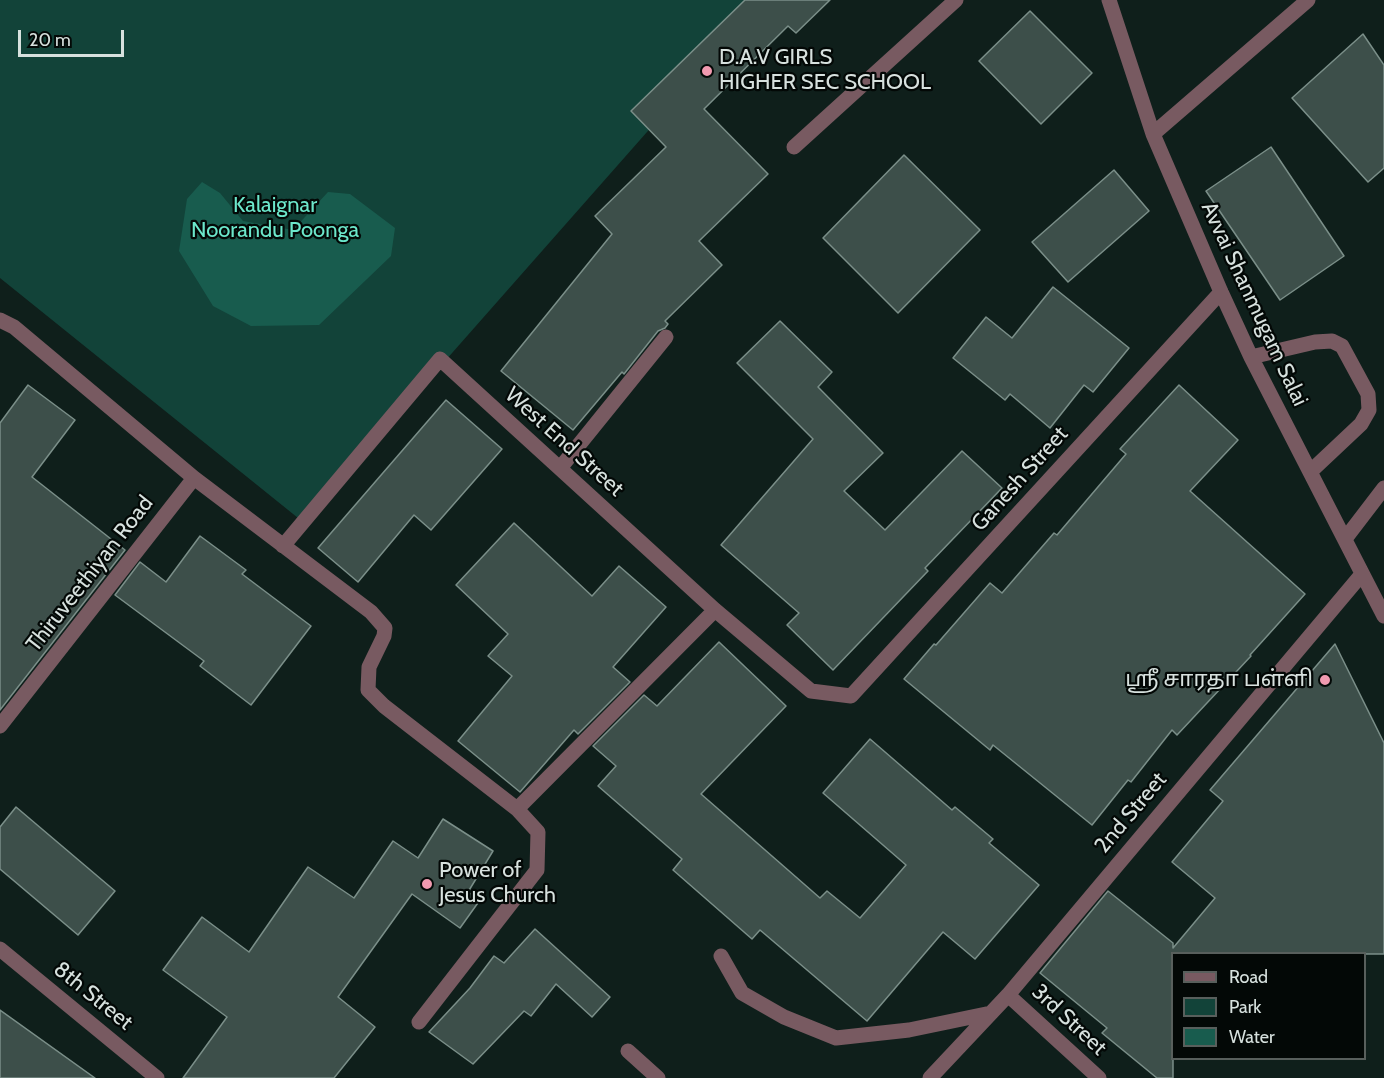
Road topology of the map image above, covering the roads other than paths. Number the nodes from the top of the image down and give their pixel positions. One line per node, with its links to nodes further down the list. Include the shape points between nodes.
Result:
1 (956, 0): 5 (street)
2 (1109, 0): 4 (street, Avvai Shanmugam Salai)
3 (1308, 0): 4 (street)
4 (1153, 134): 6 (street, Avvai Shanmugam Salai)
5 (794, 147)
6 (1221, 292): 9 (street, Avvai Shanmugam Salai); 19 (street, Ganesh Street)
7 (0, 320): 12 (street, via 14,327)
8 (666, 338): 10 (street)
9 (1251, 357): 11 (street, Avvai Shanmugam Salai); 11 (street, via 1332,341 1342,346 1368,394 1369,410 1361,424)
10 (561, 467): 15 (street, West End Street, via 440,359); 17 (street, West End Street)
11 (1310, 472): 14 (street, Avvai Shanmugam Salai)
12 (194, 478): 15 (street); 20 (street, Thiruveethiyan Road)
13 (1384, 488): 14 (street)
14 (1345, 539): 16 (street, Avvai Shanmugam Salai)
15 (283, 546): 21 (street, via 371,612 385,628 369,667 368,690)
16 (1362, 574): 18 (street, Avvai Shanmugam Salai); 24 (street, 2nd Street)
17 (715, 610): 19 (street, West End Street, via 811,691); 21 (street)
18 (1384, 616)
19 (851, 696)
20 (0, 726)
21 (516, 809): 26 (street, via 538,832 537,870)
22 (0, 949): 28 (street, 8th Street)
23 (721, 956): 25 (street, via 742,993 784,1017 836,1038 909,1030)
24 (1008, 995): 25 (street, 2nd Street); 31 (street, 3rd Street)
25 (991, 1013): 30 (street, 2nd Street)
26 (419, 1022)
27 (628, 1051): 29 (street)
28 (157, 1078)
29 (658, 1078)
30 (930, 1078)
31 (1099, 1078)

